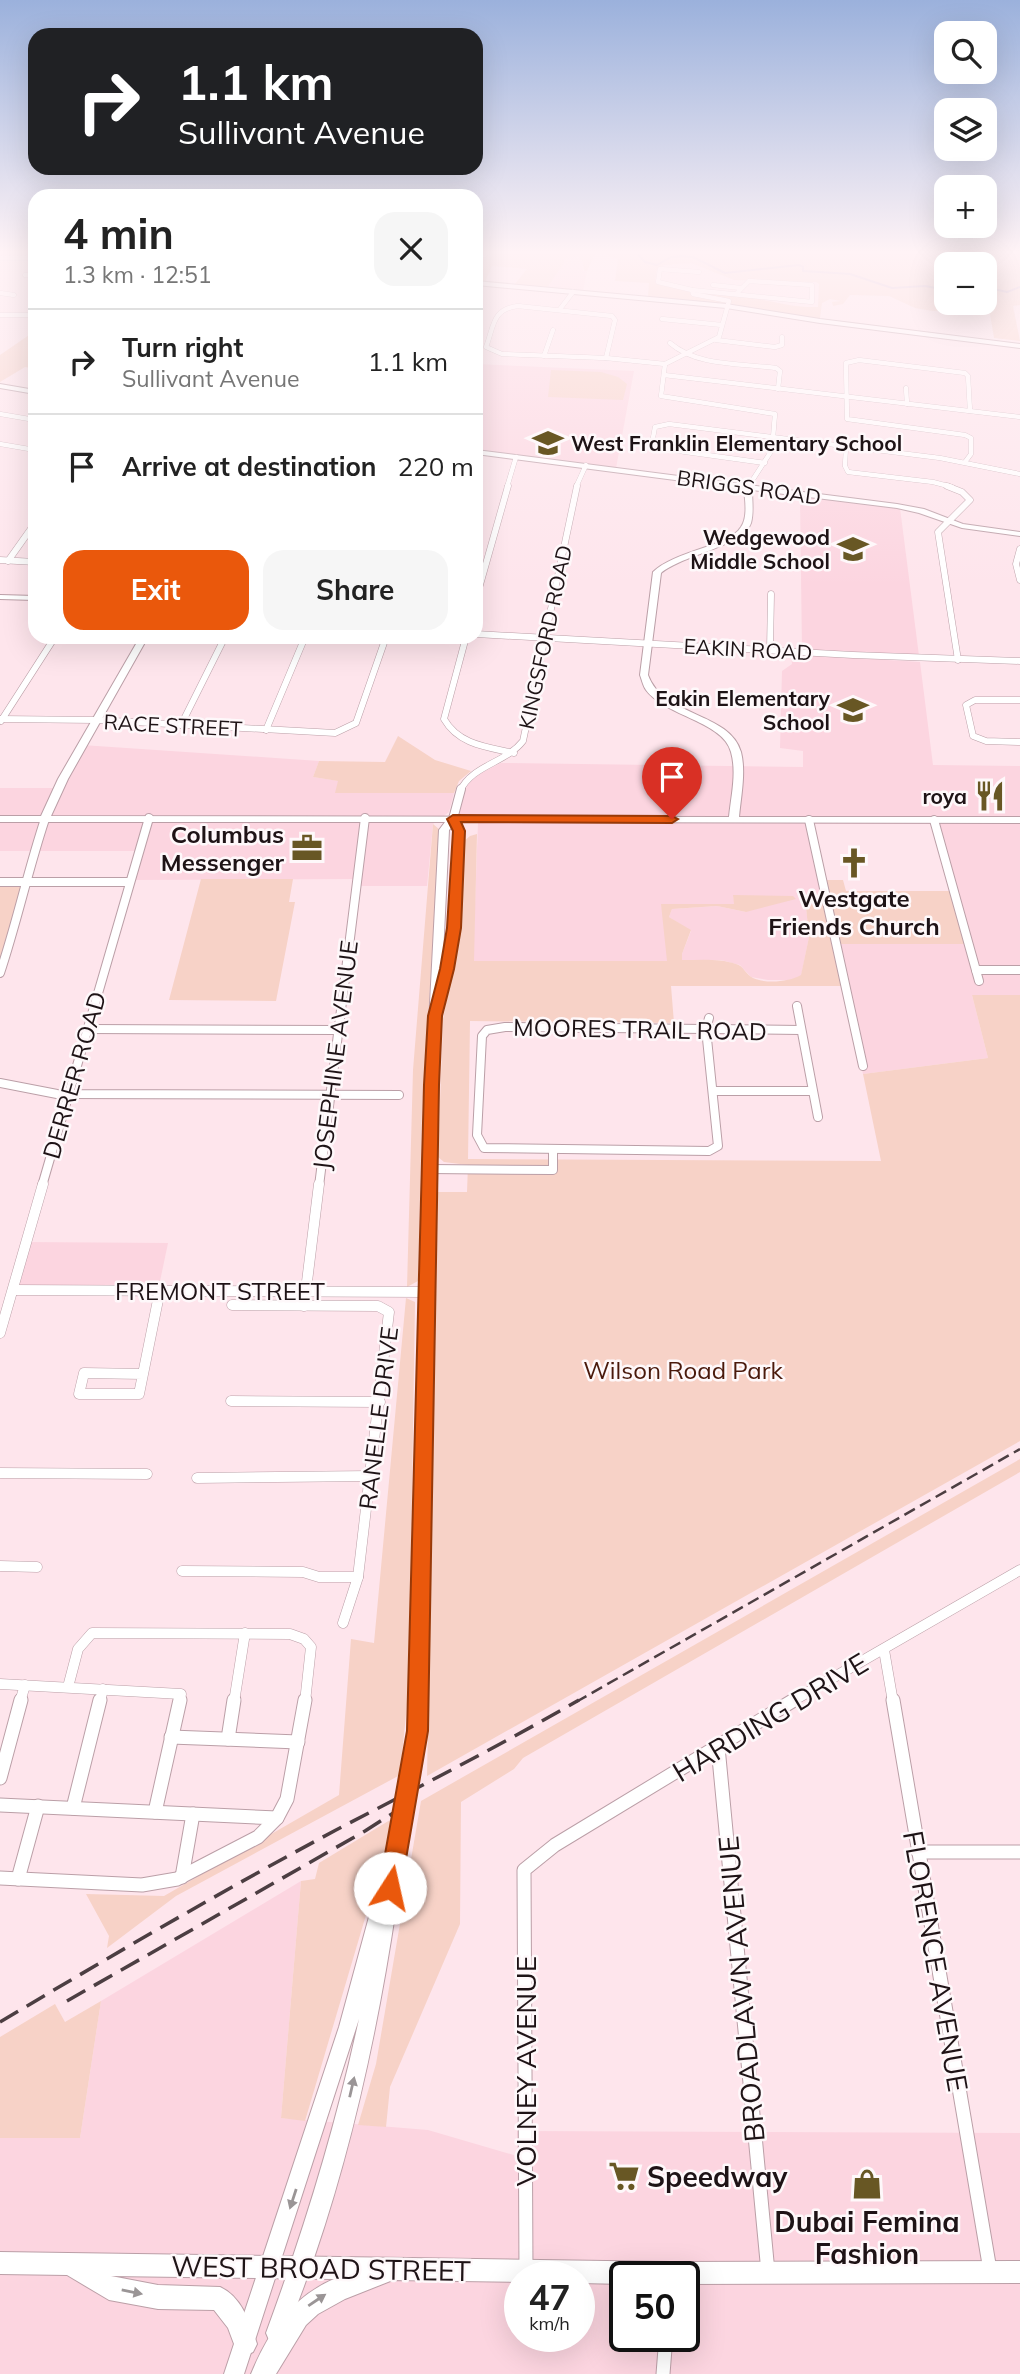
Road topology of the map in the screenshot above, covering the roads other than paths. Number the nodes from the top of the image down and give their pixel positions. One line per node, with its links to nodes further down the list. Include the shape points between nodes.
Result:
1 (665, 365): 5 (street)
2 (755, 365): 8 (street, via 780,371)
3 (846, 365): 10 (street)
4 (886, 365): 12 (street, via 965,373)
5 (664, 375): 8 (street); 16 (street, via 660,396 664,398 773,413)
6 (0, 386): 9 (main road)
7 (906, 388): 11 (street)
8 (778, 389): 10 (street)
9 (28, 391)
10 (846, 397): 11 (street); 22 (street, via 846,417 851,421 969,437 971,454)
11 (907, 404): 12 (street)
12 (970, 411): 14 (street)
13 (0, 414): 15 (street)
14 (1020, 417)
15 (28, 419)
16 (774, 437): 18 (street); 23 (street); 23 (street, via 666,423 657,425 654,434 653,445 660,448)
17 (0, 444): 19 (street)
18 (846, 446): 22 (street); 27 (street, via 848,472 937,484 965,493 969,503)
19 (28, 449)
20 (483, 453): 21 (main road, BRIGGS ROAD)
21 (516, 457): 24 (main road, BRIGGS ROAD); 35 (street)
22 (965, 462): 25 (street)
23 (765, 463): 26 (street)
24 (586, 465): 26 (main road, BRIGGS ROAD); 41 (street, KINGSFORD ROAD, via 577,484)
25 (1020, 474)
26 (748, 487): 27 (main road, BRIGGS ROAD, via 904,507); 42 (main road, via 742,531 673,560 657,572)
27 (948, 522): 29 (main road, BRIGGS ROAD); 50 (street, via 938,532)
28 (28, 533): 32 (street)
29 (1020, 534)
30 (1020, 549): 34 (street)
31 (0, 560): 32 (street)
32 (8, 561): 33 (street)
33 (28, 562)
34 (1019, 570): 36 (street)
35 (483, 574)
36 (1020, 580)
37 (771, 594): 49 (street)
38 (0, 597): 39 (main road)
39 (28, 598)
40 (483, 634): 41 (street, EAKIN ROAD)
41 (545, 638): 42 (street, EAKIN ROAD); 58 (street, KINGSFORD ROAD, via 525,733)
42 (648, 643): 49 (street, EAKIN ROAD); 64 (main road, via 644,675 649,688 721,733 734,748)
43 (50, 644): 53 (street)
44 (140, 644): 54 (main road)
45 (222, 644): 55 (street)
46 (302, 644): 56 (street)
47 (384, 644): 56 (street, RACE STREET, via 356,723 323,734)
48 (464, 644): 58 (street, via 443,719 448,730 475,744)
49 (770, 650): 50 (street, EAKIN ROAD)
50 (958, 660): 51 (street, EAKIN ROAD)
51 (1020, 661)
52 (1020, 700): 57 (street, via 968,701 966,708 970,733 977,739)
53 (1, 720): 54 (street, RACE STREET)
54 (96, 720): 55 (street, RACE STREET); 62 (main road)
55 (181, 725): 56 (street, RACE STREET)
56 (265, 730)
57 (1020, 742)
58 (514, 753): 63 (street, KINGSFORD ROAD, via 463,784)
59 (0, 818): 62 (main road)
60 (149, 818): 61 (main road); 62 (main road); 70 (street, DERRER ROAD)
61 (365, 818): 63 (main road); 78 (street, JOSEPHINE AVENUE)
62 (45, 819): 69 (street)
63 (453, 819): 64 (main road); 90 (main road, via 459,831 454,928 435,1016)
64 (734, 819): 65 (main road)
65 (809, 820): 66 (main road); 81 (street)
66 (934, 820): 67 (main road); 71 (street)
67 (1020, 820)
68 (0, 882): 69 (street)
69 (28, 882): 70 (street); 73 (street)
70 (129, 882): 77 (street, DERRER ROAD)
71 (976, 970): 72 (street); 74 (street)
72 (1020, 970)
73 (0, 973)
74 (979, 981)
75 (797, 1006): 80 (street)
76 (709, 1018): 79 (street)
77 (88, 1029): 78 (street); 85 (street, DERRER ROAD)
78 (339, 1030): 86 (street, JOSEPHINE AVENUE)
79 (706, 1030): 80 (street, MOORES TRAIL ROAD); 83 (street); 89 (street, MOORES TRAIL ROAD, via 487,1030 482,1036 477,1135 484,1148)
80 (801, 1030): 84 (street)
81 (863, 1066)
82 (0, 1083): 85 (street)
83 (713, 1091): 84 (street); 89 (street, via 718,1146 709,1151)
84 (812, 1091): 88 (street)
85 (69, 1094): 86 (street); 91 (street, DERRER ROAD)
86 (330, 1095): 87 (street); 93 (street, JOSEPHINE AVENUE)
87 (399, 1095)
88 (818, 1117)
89 (553, 1150): 90 (street, via 553,1170)
90 (429, 1169): 94 (main road)
91 (13, 1290): 92 (street, FREMONT STREET); 97 (street, DERRER ROAD)
92 (160, 1290): 93 (street, FREMONT STREET); 98 (street)
93 (306, 1291): 94 (street, FREMONT STREET); 96 (street)
94 (426, 1292): 130 (main road, bridge, via 417,1731)
95 (232, 1306): 96 (street)
96 (304, 1306): 100 (street, RANELLE DRIVE, via 378,1306 390,1312)
97 (0, 1332)
98 (143, 1374): 98 (street, via 84,1373 79,1394 139,1394)
99 (231, 1401): 100 (street)
100 (380, 1402): 103 (street, RANELLE DRIVE)
101 (0, 1473): 102 (street)
102 (147, 1474)
103 (371, 1476): 104 (street); 109 (street, RANELLE DRIVE)
104 (197, 1478)
105 (0, 1566): 106 (street)
106 (37, 1567)
107 (1020, 1570): 112 (street, HARDING DRIVE)
108 (181, 1571): 109 (street)
109 (358, 1577): 110 (street, RANELLE DRIVE)
110 (343, 1623)
111 (245, 1633): 115 (street, via 92,1633 77,1649); 118 (street); 119 (street, via 298,1636 311,1647)
112 (884, 1650): 120 (street, HARDING DRIVE); 128 (street, FLORENCE AVENUE)
113 (0, 1685): 114 (street)
114 (24, 1685): 115 (street); 121 (street)
115 (68, 1687): 116 (street)
116 (103, 1689): 117 (street, via 181,1694); 124 (street)
117 (171, 1737): 118 (street); 125 (street)
118 (228, 1739): 119 (street)
119 (298, 1742): 127 (street, via 287,1799)
120 (718, 1747): 131 (street, HARDING DRIVE, via 555,1845); 144 (street, BROADLAWN AVENUE)
121 (0, 1778)
122 (0, 1805): 123 (street)
123 (38, 1806): 124 (street); 134 (street)
124 (73, 1808): 125 (street)
125 (155, 1812): 126 (street)
126 (193, 1814): 127 (street); 132 (street)
127 (273, 1822): 132 (street, via 258,1837)
128 (918, 1852): 129 (street); 142 (street, FLORENCE AVENUE)
129 (1020, 1852)
130 (395, 1857): 138 (main road, one-way to 138, via 348,2027); 139 (main road, one-way to 130, via 351,2093 380,1957)
131 (524, 1870): 135 (street, VOLNEY AVENUE)
132 (182, 1877): 134 (street, via 142,1885)
133 (0, 1878): 134 (street)
134 (18, 1879)
135 (526, 2261)
136 (0, 2263): 137 (main road, WEST BROAD STREET)
137 (70, 2264): 138 (main road, WEST BROAD STREET); 146 (main road, one-way to 146, via 109,2288 158,2297 220,2299 238,2322)
138 (270, 2267): 139 (main road, WEST BROAD STREET); 146 (main road)
139 (300, 2267): 140 (main road, WEST BROAD STREET); 149 (main road)
140 (396, 2269): 141 (main road, WEST BROAD STREET); 149 (main road, one-way to 140, via 302,2311 333,2290)
141 (504, 2271)
142 (990, 2272): 143 (main road, WEST BROAD STREET); 144 (main road, WEST BROAD STREET)
143 (1020, 2272)
144 (768, 2274): 145 (main road, WEST BROAD STREET)
145 (700, 2275)
146 (245, 2344): 148 (main road)
147 (665, 2352): 150 (street)
148 (234, 2374)
149 (262, 2374)
150 (663, 2374)

